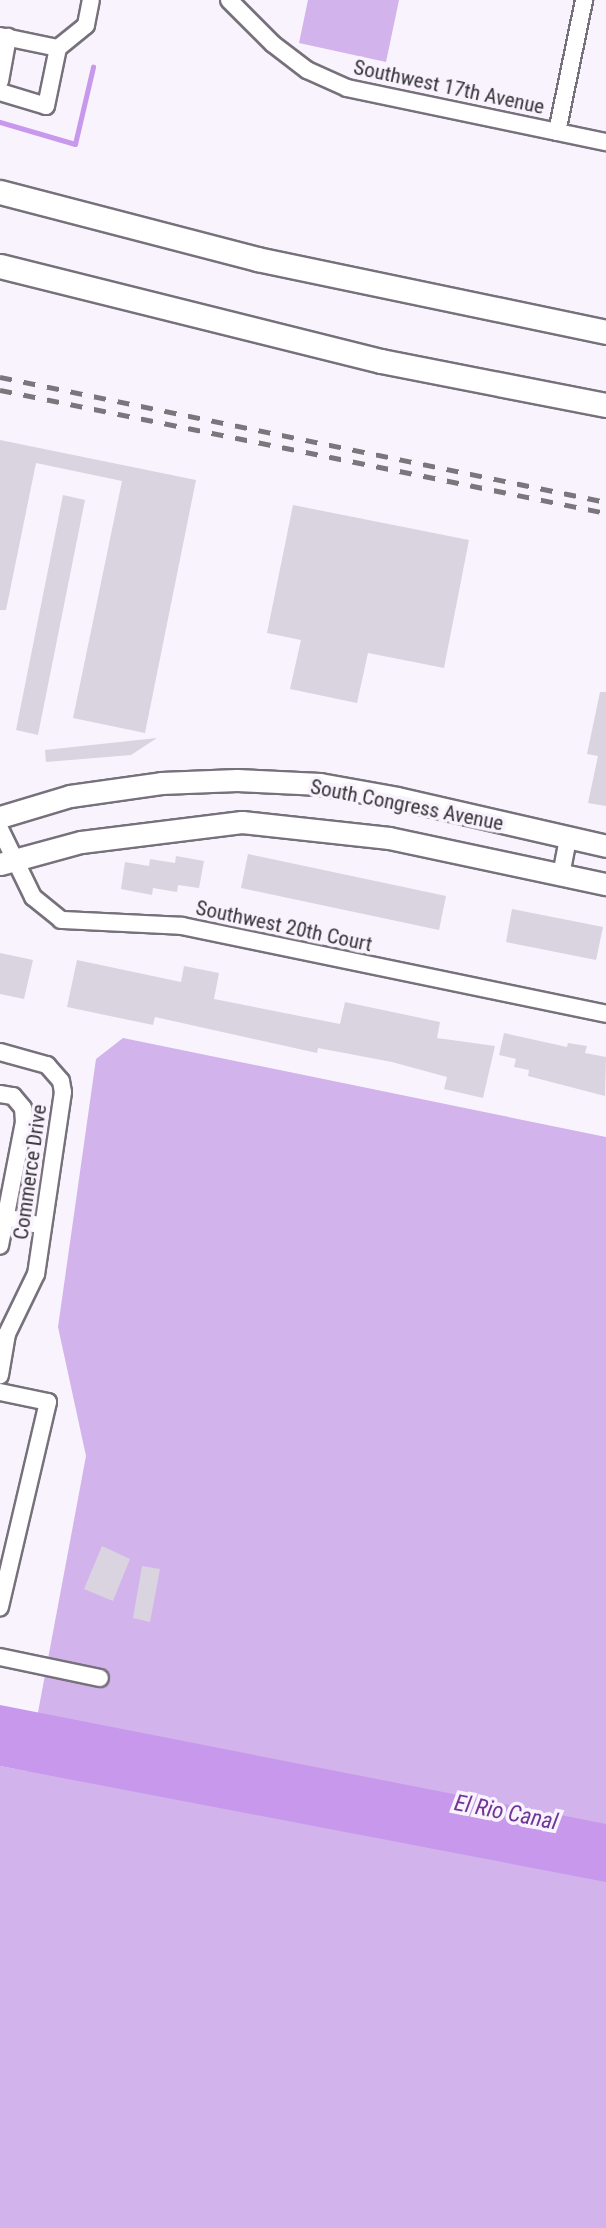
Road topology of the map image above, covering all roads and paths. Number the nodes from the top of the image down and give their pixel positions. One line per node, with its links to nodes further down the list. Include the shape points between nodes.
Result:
1 (91, 0): 5 (street, via 86,25)
2 (229, 0): 8 (street, Southwest 17th Avenue, via 307,70 347,88)
3 (584, 0): 8 (street)
4 (4, 36): 5 (street); 6 (street)
5 (58, 48): 7 (street, via 46,106)
6 (0, 81)
7 (0, 92)
8 (557, 132): 9 (street, Southwest 17th Avenue)
9 (606, 142)
10 (0, 192): 12 (highway, via 269,262)
11 (0, 266): 13 (highway, via 381,361)
12 (606, 332)
13 (606, 405)
14 (0, 817): 16 (main road, South Congress Avenue, via 70,796 161,783 237,780 320,784)
15 (0, 829): 18 (street, Southwest 20th Court)
16 (568, 839): 17 (main road, South Congress Avenue); 19 (street)
17 (606, 846)
18 (6, 862): 19 (main road, South Congress Avenue, via 80,842 242,822 389,838); 21 (street, Southwest 20th Court, via 41,906 61,920 182,926)
19 (561, 875): 20 (main road, South Congress Avenue)
20 (606, 884)
21 (606, 1014)
22 (0, 1052): 25 (street, Commerce Drive, via 47,1065 61,1081)
23 (0, 1094): 24 (street, via 18,1102 24,1122)
24 (5, 1217): 25 (street); 26 (street)
25 (43, 1226): 27 (street, Commerce Drive, via 36,1274)
26 (0, 1246)
27 (2, 1345): 28 (street, Commerce Drive)
28 (0, 1375)
29 (0, 1392): 30 (street, via 48,1402)
30 (0, 1607)
31 (0, 1657): 32 (street)
32 (100, 1678)

